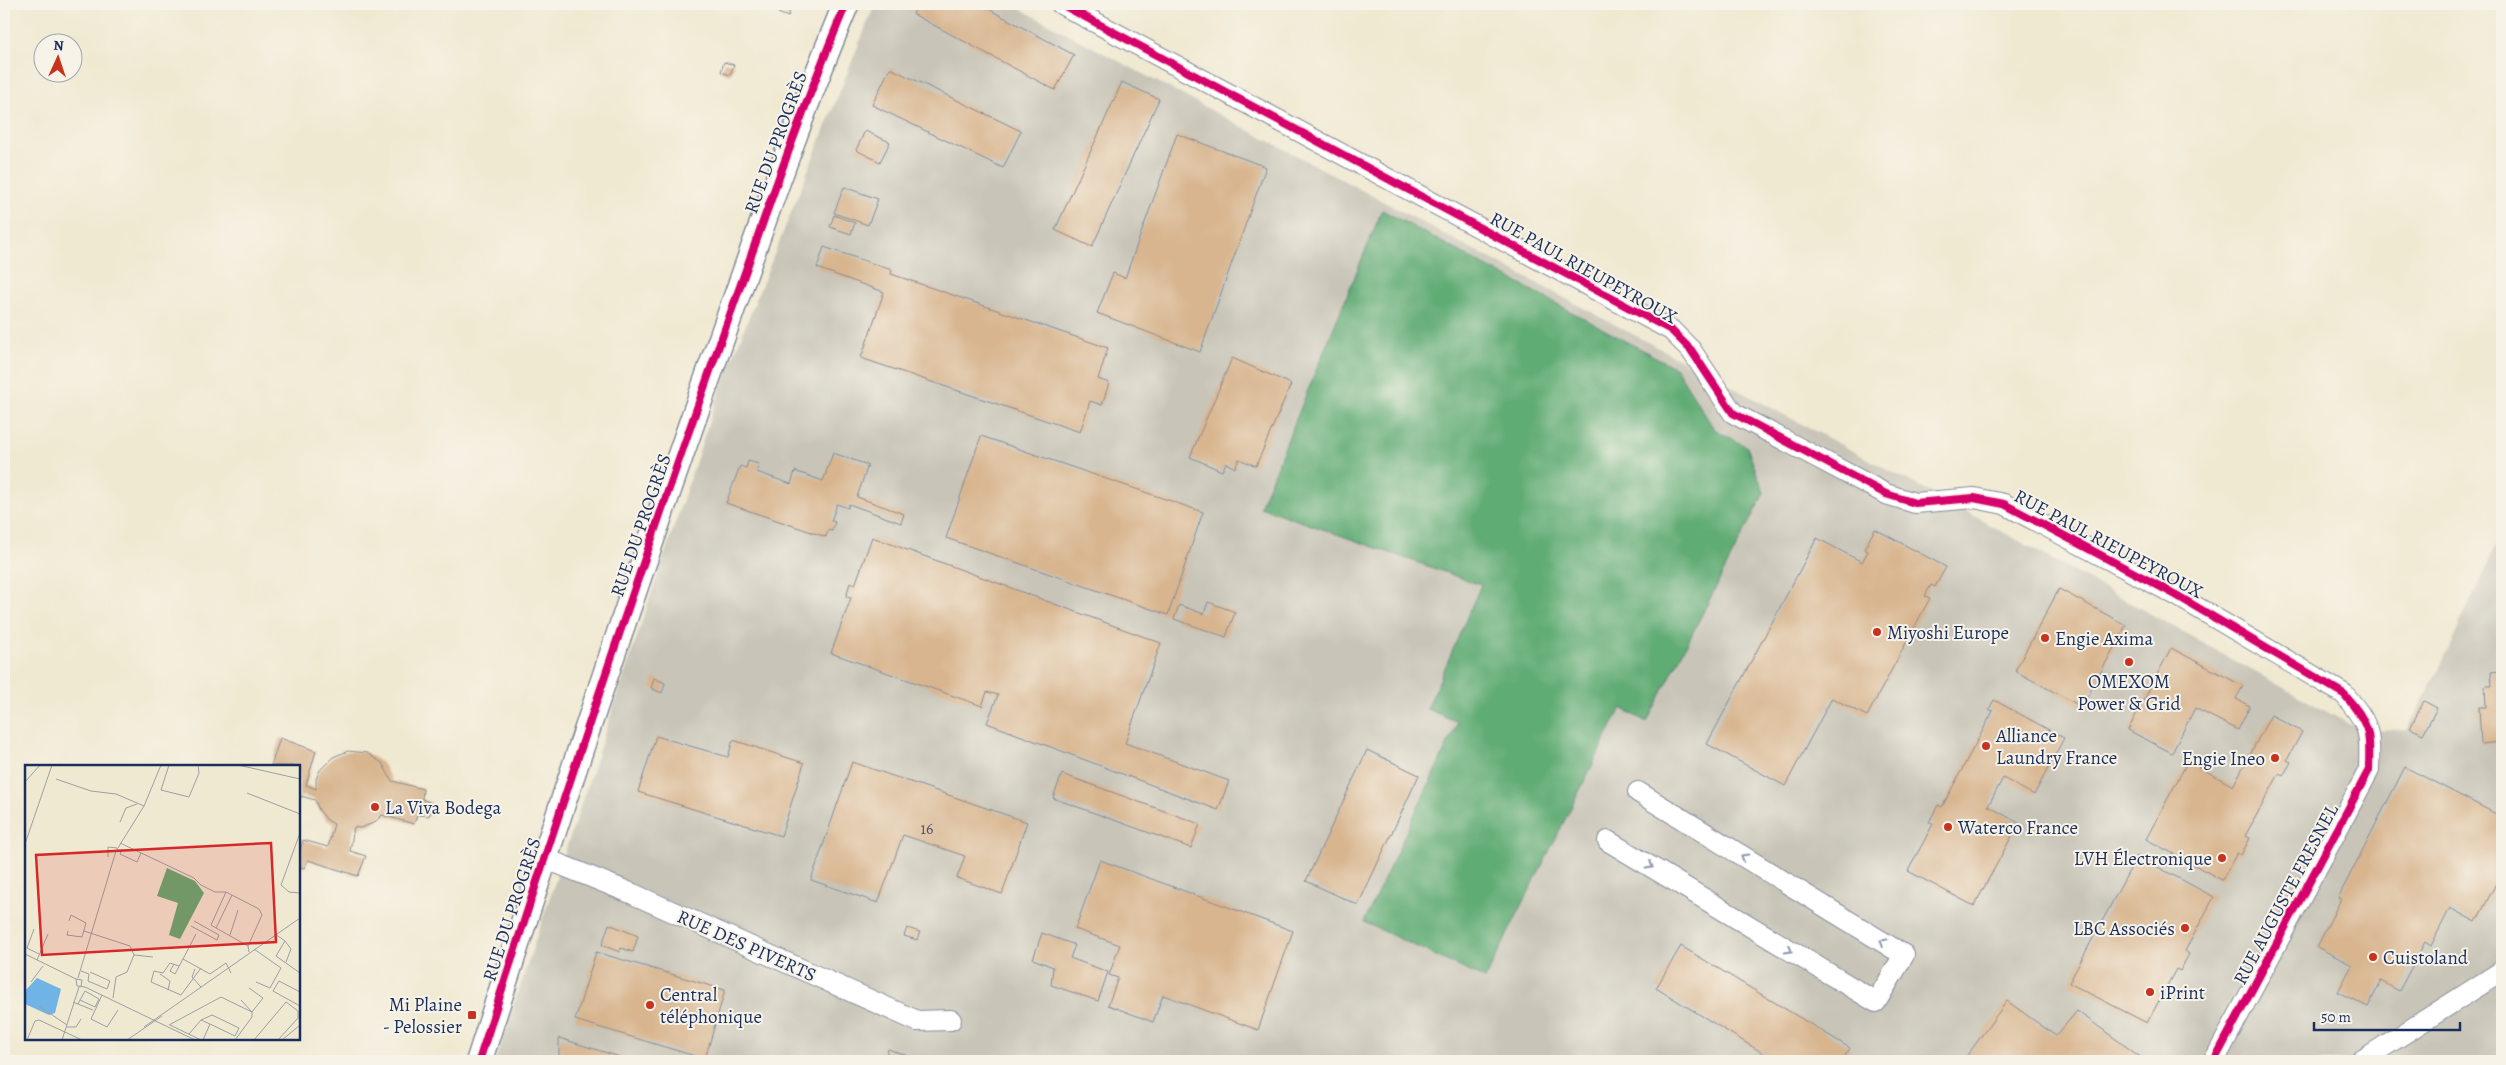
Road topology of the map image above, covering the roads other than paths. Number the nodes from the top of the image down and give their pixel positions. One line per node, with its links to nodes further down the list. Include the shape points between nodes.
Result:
1 (846, 4): 6 (street, RUE DU PROGRÈS, via 809,91 729,317)
2 (1061, 4): 3 (street, RUE PAUL RIEUPEYROUX, via 1671,330 1691,350 1733,412 1878,490 1915,503 1974,498 2004,504 2176,595 2344,694 2363,716)
3 (2370, 738): 10 (street, RUE AUGUSTE FRESNEL, via 2369,770)
4 (1638, 792): 5 (street, one-way to 4, via 1876,1002 1904,955)
5 (1608, 841)
6 (544, 858): 8 (street, RUE DES PIVERTS, via 642,898 917,1021); 9 (street, RUE DU PROGRÈS)
7 (2502, 971): 11 (street)
8 (951, 1020)
9 (479, 1061)
10 (2214, 1061)
11 (2361, 1061)

